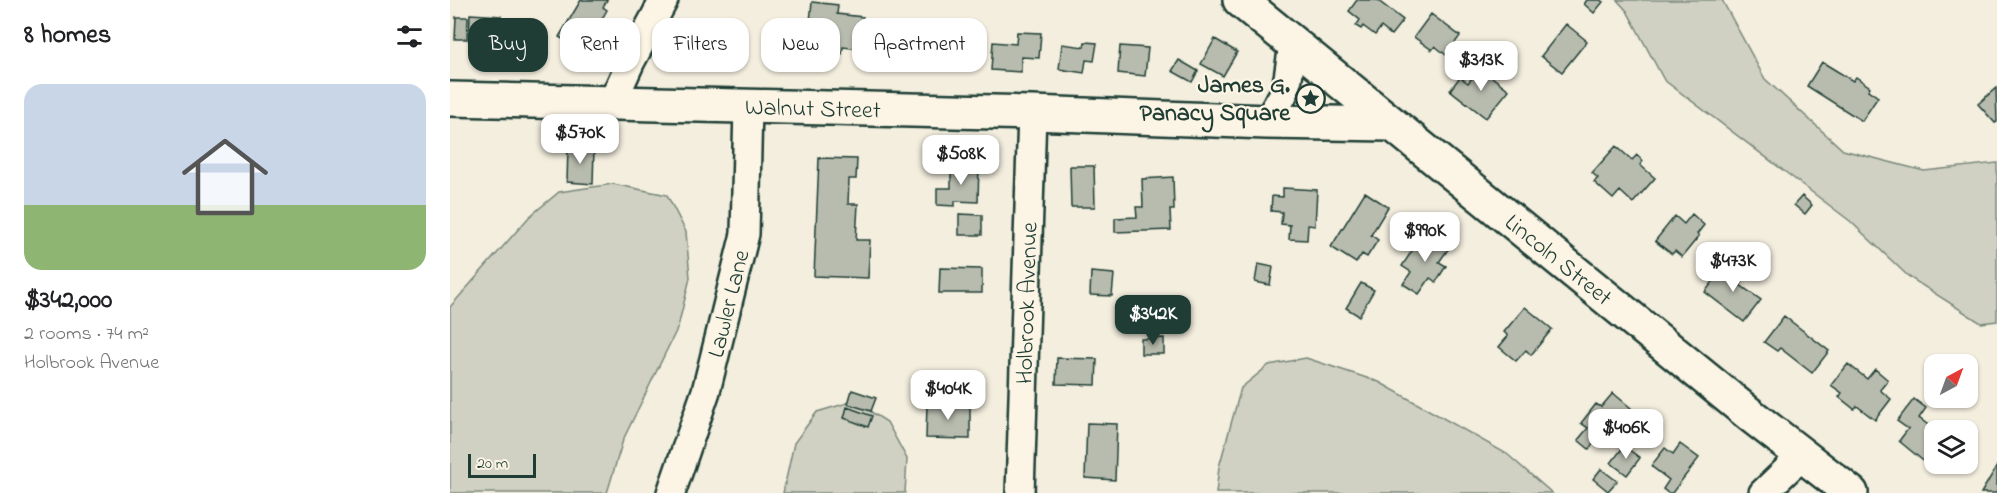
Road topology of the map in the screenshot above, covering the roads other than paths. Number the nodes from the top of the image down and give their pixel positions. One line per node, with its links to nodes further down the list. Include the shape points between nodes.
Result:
1 (664, 0): 5 (street)
2 (1240, 0): 3 (street, Lincoln Street)
3 (1293, 44): 8 (street, via 1283,95); 9 (street, Lincoln Street)
4 (450, 99): 5 (street, Walnut Street)
5 (612, 104): 6 (street, Walnut Street)
6 (748, 106): 7 (street, Walnut Street); 11 (street, Lawler Lane, via 745,234 706,392)
7 (1032, 113): 8 (street, Walnut Street); 12 (street, Holbrook Avenue)
8 (1267, 122): 9 (street, Walnut Street)
9 (1391, 124): 10 (street, Lincoln Street)
10 (1799, 453): 13 (street); 14 (street, Lincoln Street)
11 (671, 493)
12 (1020, 493)
13 (1763, 493)
14 (1851, 493)

